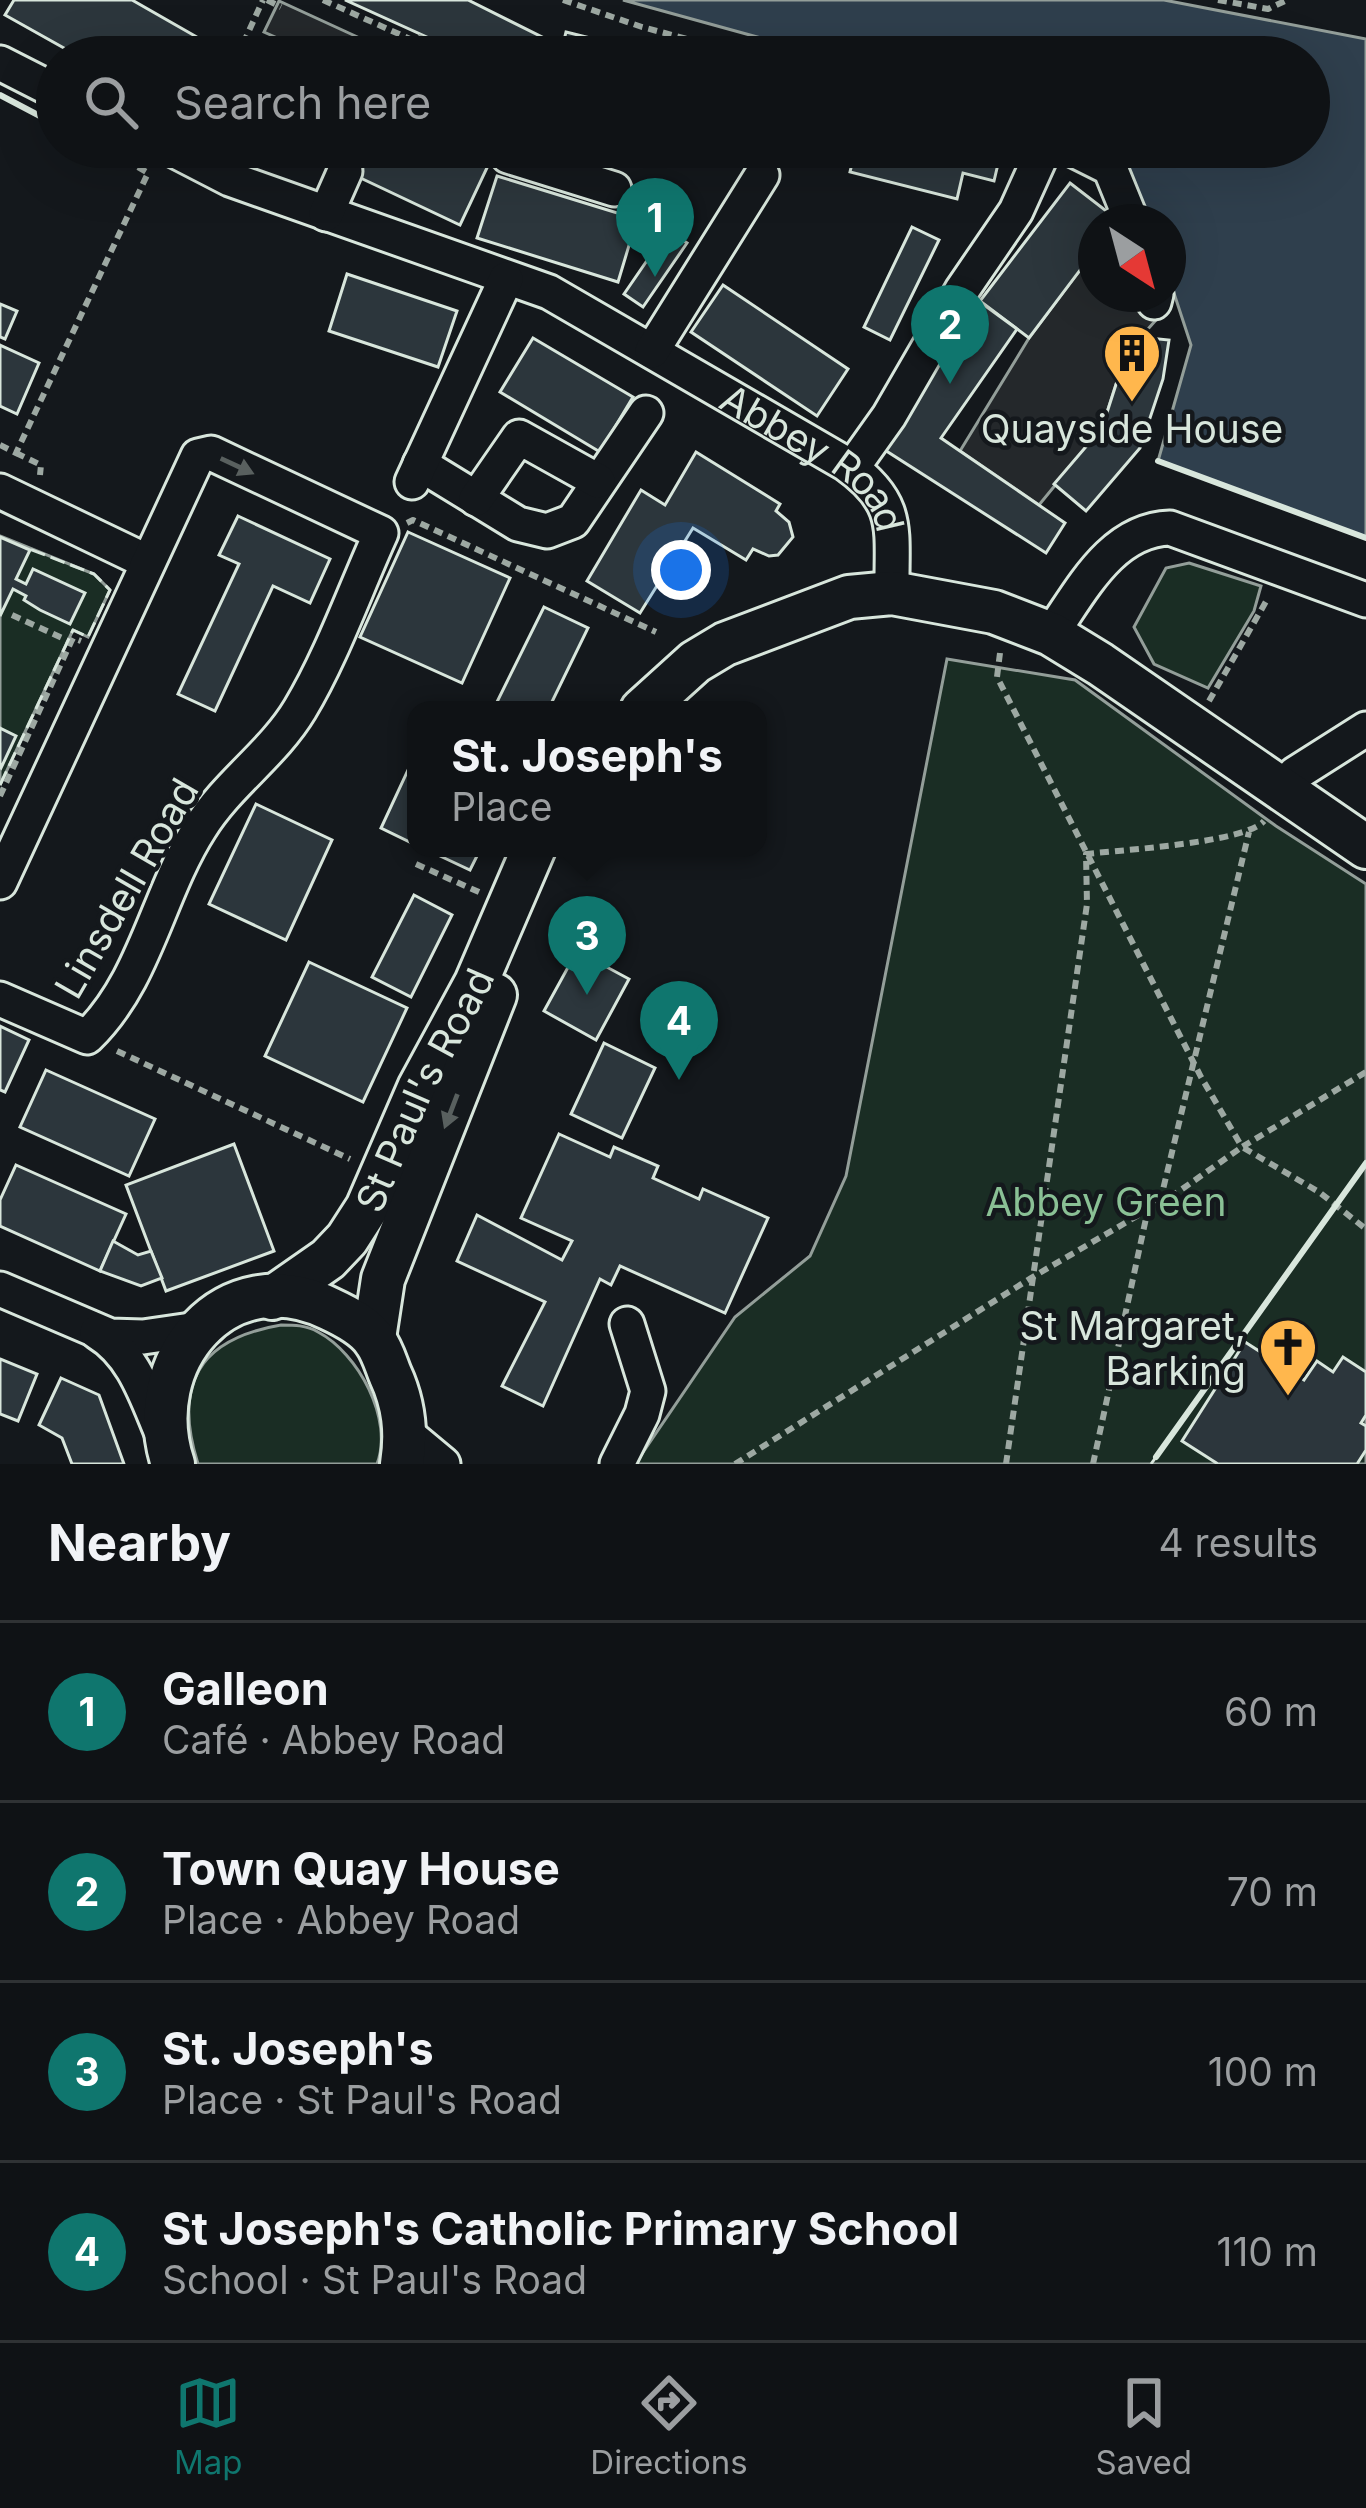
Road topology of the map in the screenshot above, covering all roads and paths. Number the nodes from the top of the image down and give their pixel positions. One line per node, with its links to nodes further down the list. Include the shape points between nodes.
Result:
1 (265, 0): 7 (path); 8 (path)
2 (322, 0): 9 (path)
3 (562, 0): 10 (path)
4 (1218, 0): 6 (path)
5 (1287, 0): 6 (path, via 1268,9)
6 (1254, 4)
7 (281, 7)
8 (247, 36)
9 (412, 36)
10 (676, 36)
11 (0, 63): 12 (street)
12 (36, 81)
13 (141, 168): 26 (path, via 148,172 16,453)
14 (209, 168): 22 (street, Abbey Road)
15 (548, 168): 20 (street)
16 (1036, 168): 27 (street)
17 (1111, 168): 21 (street)
18 (345, 171): 22 (street)
19 (762, 175): 24 (street)
20 (614, 188)
21 (1125, 204)
22 (326, 214): 23 (street, Abbey Road)
23 (506, 279): 24 (street, Abbey Road, via 550,292); 30 (street, via 416,473)
24 (652, 351): 27 (street, Abbey Road)
25 (646, 413): 28 (street)
26 (0, 445)
27 (852, 468): 34 (street, Abbey Road, via 888,506)
28 (598, 481): 30 (street, via 574,521 547,530 518,524); 30 (street, via 519,437)
29 (0, 491): 32 (street)
30 (476, 499)
31 (381, 533): 32 (street, one-way to 31, via 198,456 211,453); 38 (path, via 413,520); 59 (street, Linsdell Road, via 301,708 198,830 129,982)
32 (148, 562): 56 (street)
33 (1272, 583): 45 (path)
34 (892, 593): 35 (main road); 39 (main road, Abbey Road, via 994,612)
35 (850, 597): 43 (main road, via 813,588 716,624 643,673); 44 (main road, via 725,644)
36 (1366, 601): 39 (street, via 1170,528 1150,529 1105,559)
37 (13, 615): 40 (path)
38 (656, 632)
39 (1051, 634): 49 (main road, Abbey Road, via 1167,707)
40 (71, 642): 41 (path); 47 (path)
41 (94, 647)
42 (1000, 653): 52 (path, via 997,677)
43 (617, 701)
44 (652, 701)
45 (1207, 707)
46 (1366, 729): 49 (street, via 1295,774)
47 (2, 785): 48 (path)
48 (0, 796)
49 (1276, 803): 50 (path); 51 (main road, Abbey Road)
50 (1249, 831): 52 (path); 60 (path)
51 (1366, 847)
52 (1086, 854): 60 (path); 67 (path, via 1087,904)
53 (530, 857): 69 (main road, St Paul's Road, via 367,1208 328,1259)
54 (557, 857): 73 (main road, St Paul's Road, one-way to 73, via 383,1279)
55 (416, 864): 57 (path)
56 (0, 882)
57 (484, 894)
58 (0, 999): 59 (street)
59 (87, 1037): 63 (path)
60 (1194, 1063): 62 (path); 64 (path)
61 (1366, 1072): 62 (path)
62 (1241, 1147): 64 (path); 66 (path)
63 (356, 1162)
64 (1160, 1202): 65 (path)
65 (1148, 1209): 67 (path); 80 (path)
66 (1366, 1229)
67 (1031, 1278): 78 (path); 79 (path)
68 (0, 1289): 72 (street)
69 (272, 1298): 71 (main road, St Paul's Road, via 221,1312); 73 (main road, St Paul's Road, via 318,1303)
70 (627, 1324): 77 (street, via 648,1391)
71 (198, 1329): 72 (street, via 127,1338); 75 (main road, via 168,1383)
72 (95, 1331): 75 (street, via 131,1365)
73 (374, 1338): 74 (main road, via 397,1388)
74 (405, 1449): 76 (street)
75 (170, 1454)
76 (443, 1464)
77 (616, 1464)
78 (735, 1464)
79 (1010, 1464)
80 (1093, 1464)

